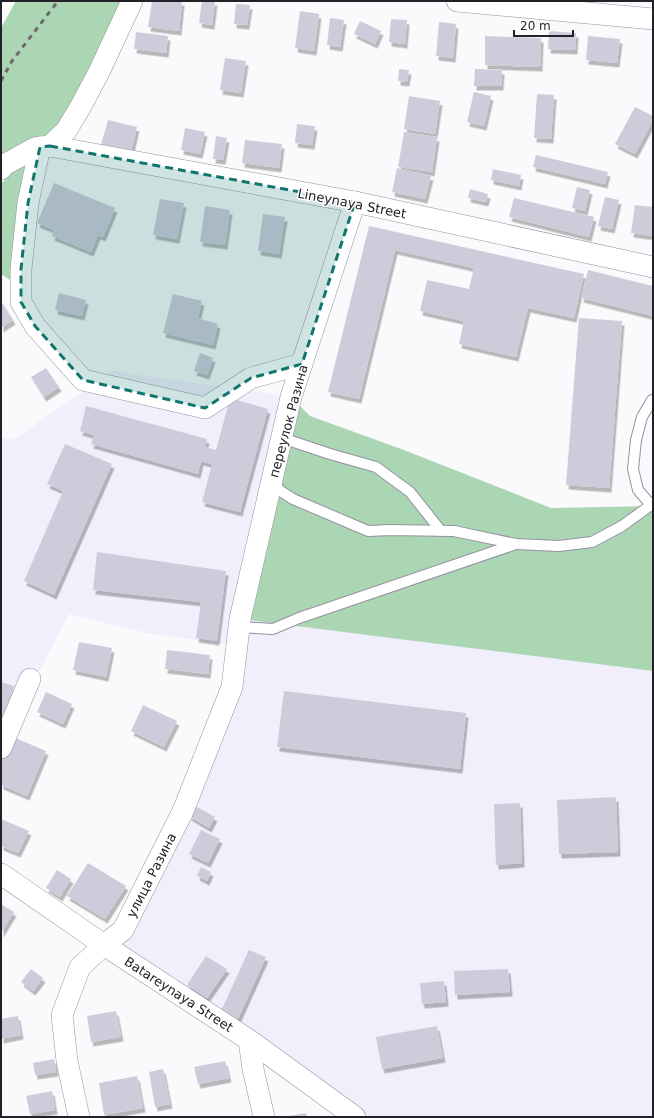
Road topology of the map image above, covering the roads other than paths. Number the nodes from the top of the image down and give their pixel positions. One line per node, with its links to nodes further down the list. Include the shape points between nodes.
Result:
1 (132, 1): 5 (street, via 81,106 66,131)
2 (457, 1): 3 (street)
3 (543, 5): 4 (street)
4 (653, 19)
5 (45, 146): 6 (street, via 35,148); 7 (street, Lineynaya Street); 9 (street, via 28,203 21,269 21,302 35,326 83,380 205,408 251,378)
6 (1, 169)
7 (355, 202): 8 (street, Lineynaya Street); 9 (street, переулок Разина)
8 (653, 267)
9 (302, 364): 11 (street, переулок Разина, via 291,397)
10 (653, 400): 13 (lane, via 642,417 633,469 638,490)
11 (282, 438): 12 (street, переулок Разина); 14 (lane, via 376,467 410,492)
12 (273, 478): 14 (lane, via 279,490 293,499 368,531); 16 (street, переулок Разина)
13 (652, 505): 15 (lane, via 622,526 592,542 559,546)
14 (441, 531): 15 (lane, via 454,531)
15 (516, 544): 16 (lane, via 273,629)
16 (240, 623): 20 (street, улица Разина, via 232,687 183,811 123,930)
17 (30, 679): 18 (street)
18 (1, 748)
19 (1, 874): 20 (street, Batareynaya Street)
20 (104, 945): 21 (street, Batareynaya Street); 22 (street, улица Разина, via 80,967 62,1015 67,1061)
21 (249, 1040): 23 (street); 24 (street, Batareynaya Street)
22 (79, 1117)
23 (264, 1117)
24 (355, 1117)

